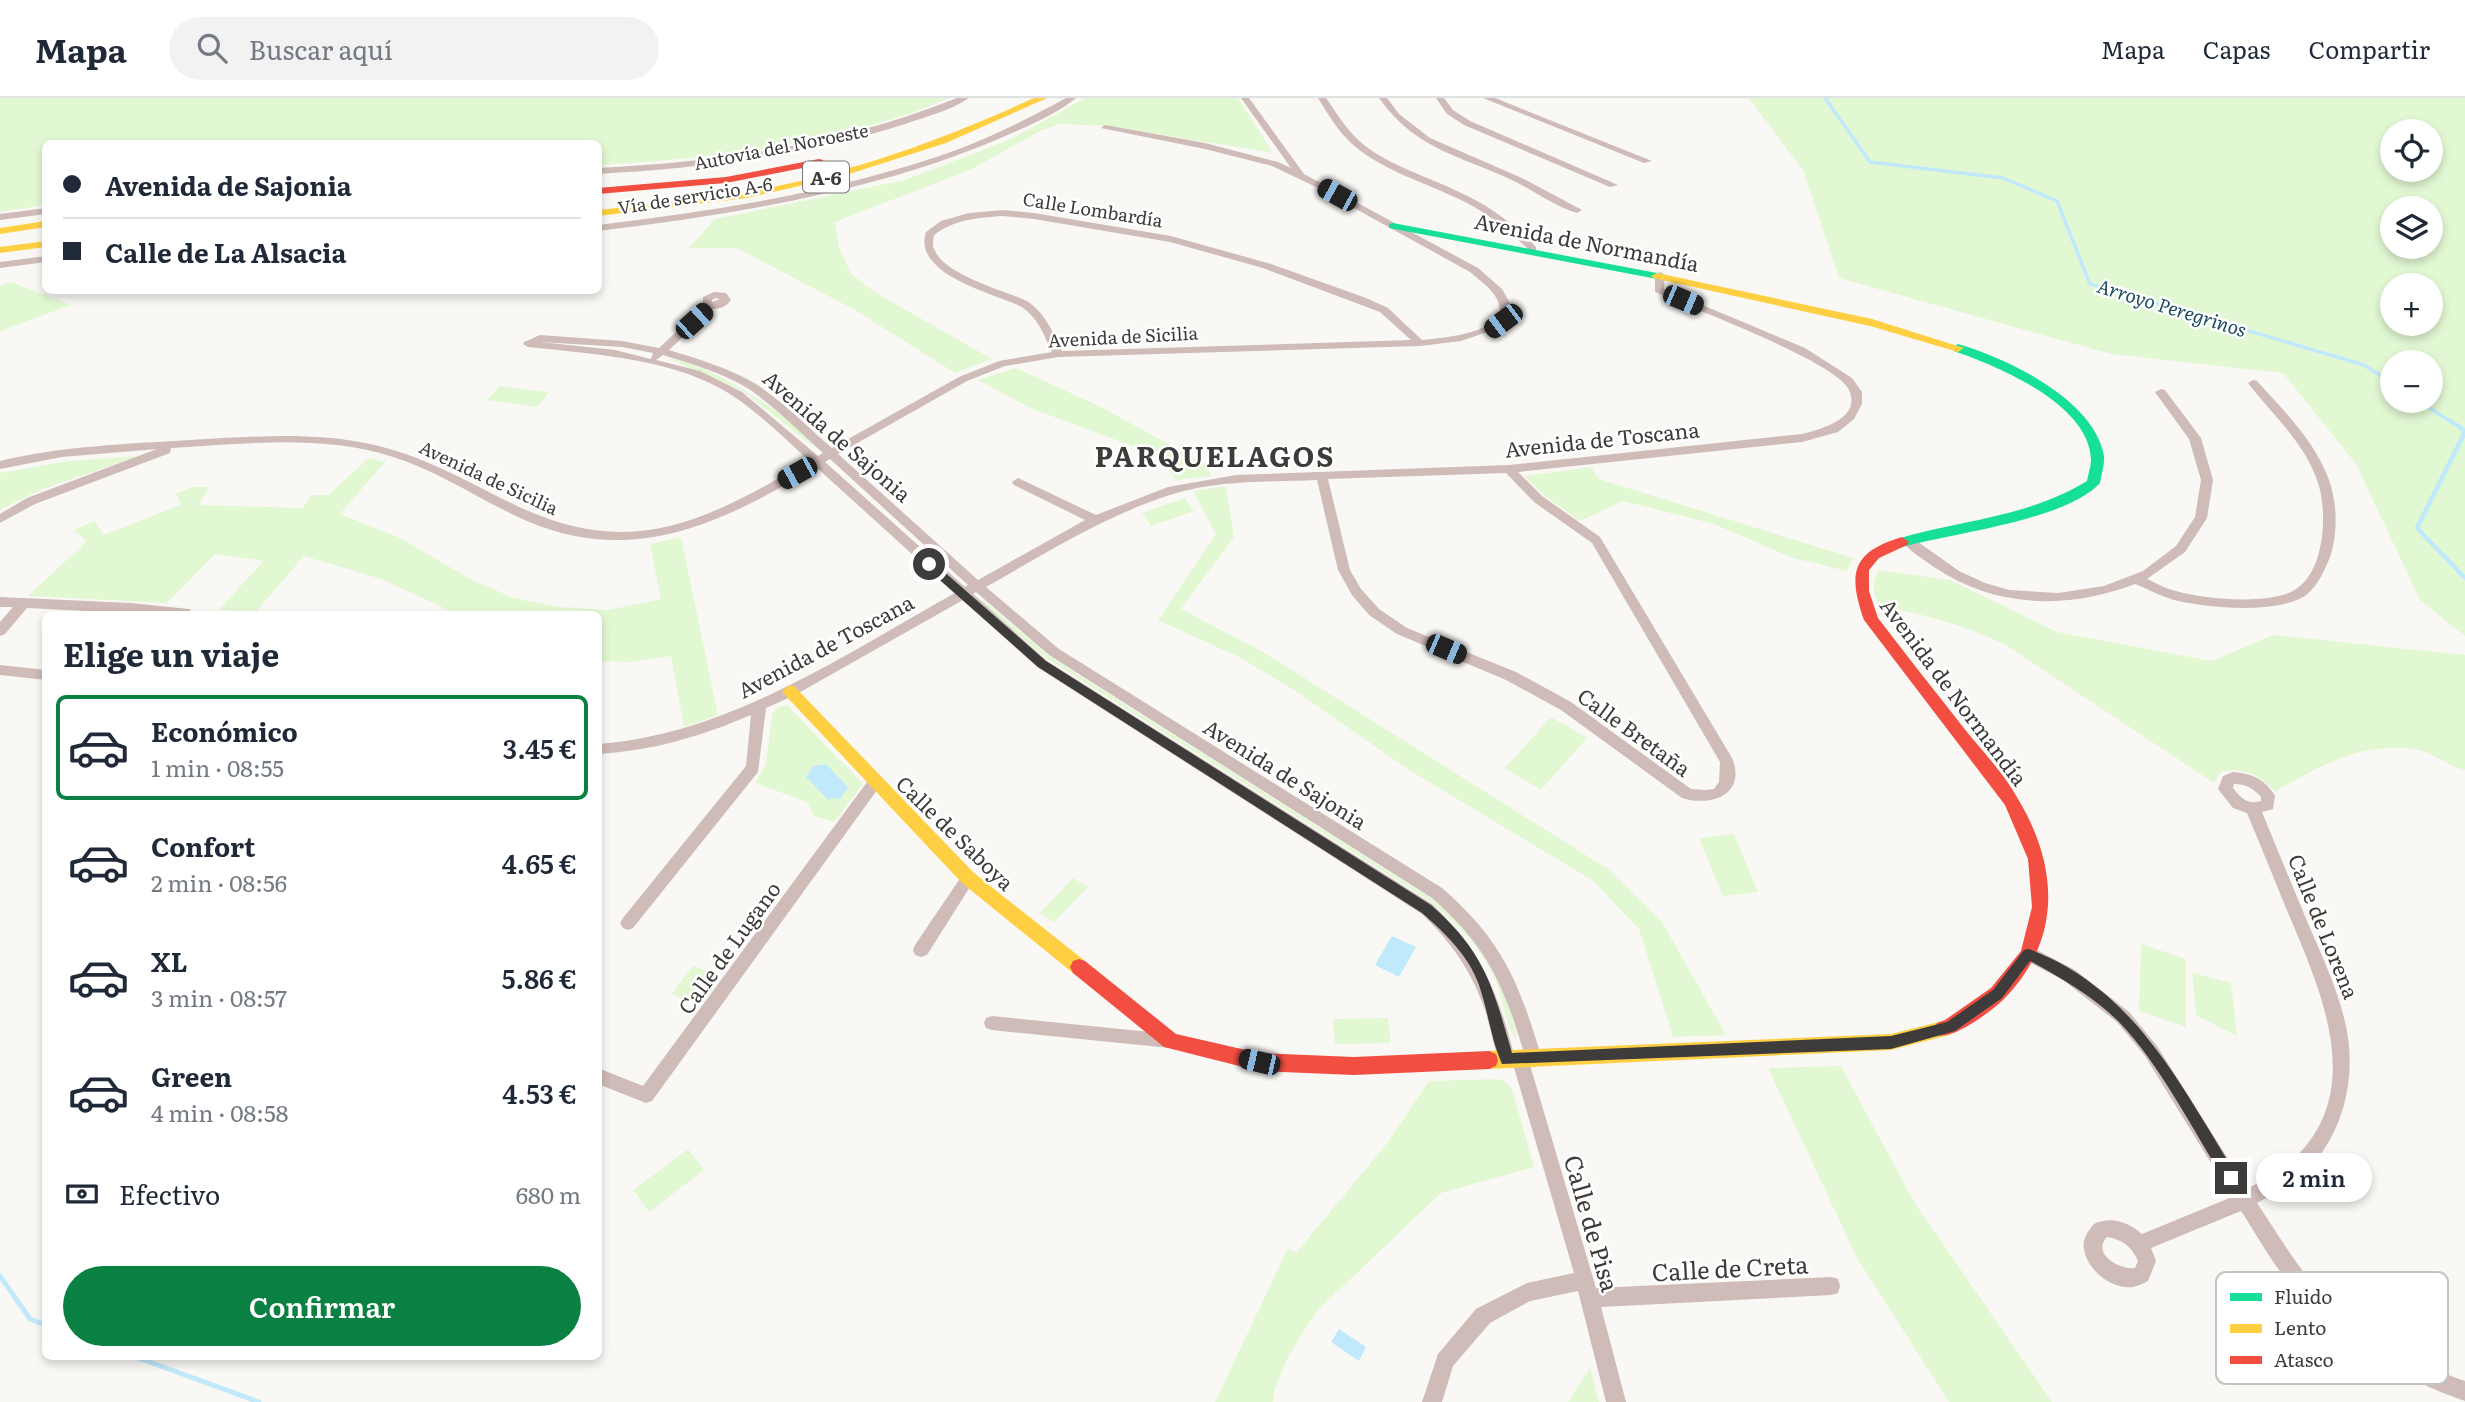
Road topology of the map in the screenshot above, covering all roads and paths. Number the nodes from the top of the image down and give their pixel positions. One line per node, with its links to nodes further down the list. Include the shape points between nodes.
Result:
1 (965, 98): 14 (street, Vía de servicio A-6, via 880,130 800,150 728,162)
2 (1004, 98): 17 (main road, Autovía del Noroeste / A-6, via 887,145 813,163 726,180)
3 (1042, 98): 20 (main road, Autovía del Noroeste / A-6, via 973,131 874,165 728,197)
4 (1073, 98): 24 (street, Vía de servicio A-6, via 986,141 907,169 724,211)
5 (1245, 98): 11 (street)
6 (1322, 98): 27 (street, via 1361,147 1469,200 1512,228)
7 (1383, 98): 18 (street, via 1415,134)
8 (1440, 98): 16 (street, via 1467,123)
9 (1487, 98): 12 (street)
10 (1105, 128): 13 (street, Avenida de Sicilia)
11 (1279, 148): 13 (street); 15 (street)
12 (1647, 161)
13 (1275, 164): 15 (street, Avenida de Sicilia)
14 (602, 171)
15 (1305, 178): 23 (street, Avenida de Sicilia)
16 (1613, 185)
17 (602, 191)
18 (1577, 210)
19 (42, 212): 21 (street)
20 (602, 213)
21 (0, 217)
22 (42, 225): 25 (main road)
23 (1393, 226): 27 (main road, Avenida de Normandía); 33 (street, Avenida de Sicilia, via 1496,285 1507,309 1503,321 1489,332 1468,339)
24 (602, 227)
25 (0, 231)
26 (42, 245): 28 (main road)
27 (1533, 249): 31 (main road, Avenida de Normandía)
28 (0, 250)
29 (42, 260): 30 (street)
30 (0, 265)
31 (1660, 275): 42 (street, Avenida de Toscana, via 1659,290 1801,350 1848,380 1856,391 1850,416 1834,429 1802,438); 47 (main road, Avenida de Normandía, via 1933,339 1992,361 2044,389 2080,420 2097,455 2093,483 2078,495 2061,506 2014,520)
32 (710, 306): 35 (street)
33 (1420, 343): 34 (street, Avenida de Sicilia); 34 (street, Calle Lombardía, via 1384,310 1362,300 1171,239 1003,213 972,215 944,223 929,234 928,248 936,261 1037,313)
34 (1058, 354): 39 (street, Avenida de Sicilia, via 1003,363 963,379)
35 (656, 356): 35 (street, Avenida de Sajonia, via 584,340 540,338 528,344); 39 (street, Avenida de Sajonia, via 706,365 751,386); 40 (street, Avenida de Sajonia, via 738,394)
36 (2253, 383): 48 (street, via 2305,445 2324,481 2330,519 2319,570 2300,594 2246,602 2174,596)
37 (2161, 392): 48 (street, via 2190,429 2203,456 2209,482 2206,511 2193,536)
38 (182, 444): 40 (street, Avenida de Sicilia, via 277,439 368,447 426,466 553,528 625,537 662,532 723,513); 41 (street, Avenida de Sicilia, via 76,451); 45 (street, via 31,501)
39 (831, 453): 40 (street, Avenida de Sicilia); 49 (street, Avenida de Sajonia)
40 (816, 462): 50 (street, Avenida de Sajonia)
41 (0, 465)
42 (1509, 470): 43 (street, Avenida de Toscana); 43 (street, Calle Bretaña, via 1538,499 1596,540 1727,762 1729,781 1721,793 1707,798 1687,794 1566,706 1511,676 1402,631 1374,612 1344,570)
43 (1322, 477): 46 (street, Avenida de Toscana, via 1207,483 1151,497)
44 (1018, 482): 46 (street)
45 (0, 519)
46 (1095, 520): 49 (street, Avenida de Toscana)
47 (1907, 540): 48 (street, via 1938,565 2008,594 2074,595); 65 (main road, Avenida de Normandía, via 1872,555 1861,572 1861,594 1871,620 2012,802 2036,859 2041,907)
48 (2138, 580)
49 (977, 586): 50 (street, Avenida de Toscana); 68 (street, Avenida de Sajonia, via 1054,652 1437,893 1464,915 1509,978)
50 (962, 594): 57 (street, Avenida de Toscana); 68 (street, Avenida de Sajonia, via 1042,664 1427,909 1469,954)
51 (0, 602): 52 (street)
52 (24, 603): 53 (street); 54 (street)
53 (144, 611)
54 (0, 631)
55 (0, 670): 56 (street)
56 (42, 675)
57 (790, 691): 58 (street, Avenida de Toscana); 60 (main road, Calle de Saboya)
58 (759, 706): 59 (street, Avenida de Toscana, via 695,733); 63 (street, via 752,768)
59 (602, 749)
60 (875, 782): 62 (main road, Calle de Saboya); 69 (street, Calle de Lugano, via 646,1096)
61 (2253, 809): 70 (street, Calle de Lorena, via 2331,997 2344,1071 2337,1105 2320,1140 2291,1173)
62 (968, 878): 64 (street); 67 (main road, Calle de Saboya)
63 (628, 923)
64 (921, 950)
65 (2029, 954): 68 (main road, Avenida de Normandía, via 1997,994 1950,1027 1891,1042); 70 (street, via 2069,975 2123,1017 2151,1051)
66 (992, 1023): 67 (street, Calle de Saboya)
67 (1171, 1041): 68 (main road, Calle de Saboya, via 1259,1062 1354,1066)
68 (1520, 1059): 74 (street, Calle de Pisa)
69 (602, 1078)
70 (2244, 1200): 71 (street, Calle de Lorena); 72 (street)
71 (2140, 1244)
72 (2294, 1272)
73 (1831, 1286): 74 (street, Calle de Creta)
74 (1587, 1289): 77 (street, Calle de Creta, via 1527,1292 1483,1316 1445,1361); 78 (street, Calle de Pisa)
75 (2445, 1384): 76 (street)
76 (2465, 1391)
77 (1432, 1402)
78 (1616, 1402)

